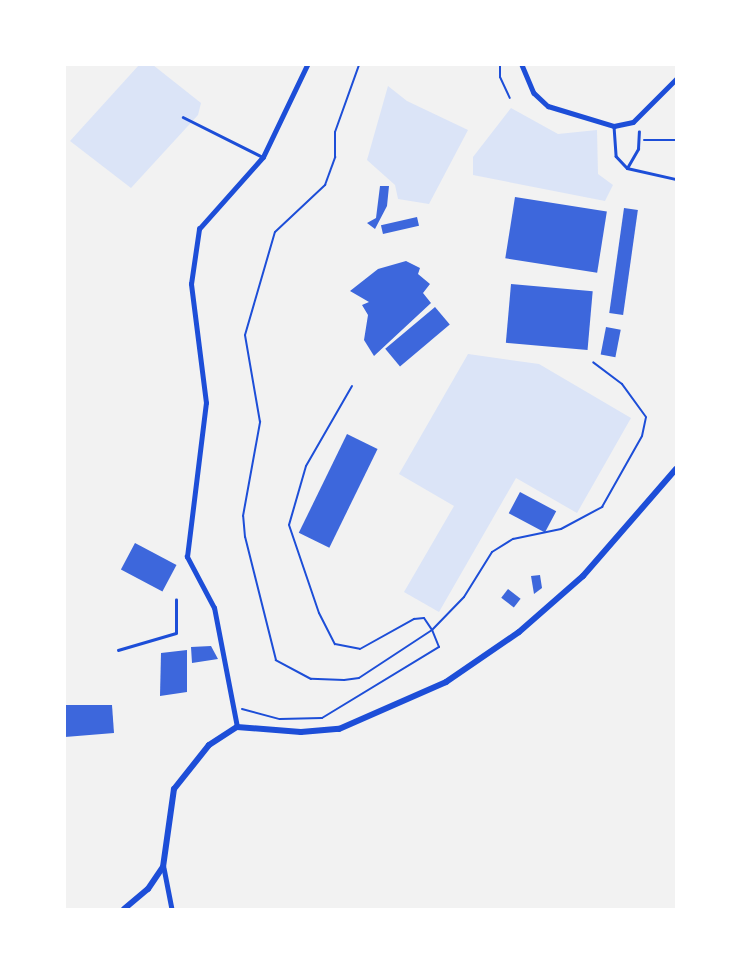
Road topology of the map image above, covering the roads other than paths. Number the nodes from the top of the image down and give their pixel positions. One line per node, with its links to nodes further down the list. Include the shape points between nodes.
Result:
1 (307, 65): 7 (street)
2 (522, 65): 5 (street, via 534,93 548,106)
3 (676, 79): 5 (street, via 633,122)
4 (183, 117): 7 (lane)
5 (614, 126): 8 (lane, via 616,156)
6 (639, 132): 8 (lane, via 640,141)
7 (263, 157): 13 (street, via 199,229 191,284 206,403 187,557 214,608)
8 (627, 168): 9 (lane)
9 (676, 179)
10 (676, 469): 13 (street, via 583,576 519,632 446,682 339,729 301,732)
11 (176, 600): 12 (lane, via 176,634)
12 (118, 650)
13 (237, 727): 14 (street, via 209,745 174,789)
14 (163, 867): 15 (street, via 148,889); 16 (street)
15 (124, 909)
16 (172, 909)

